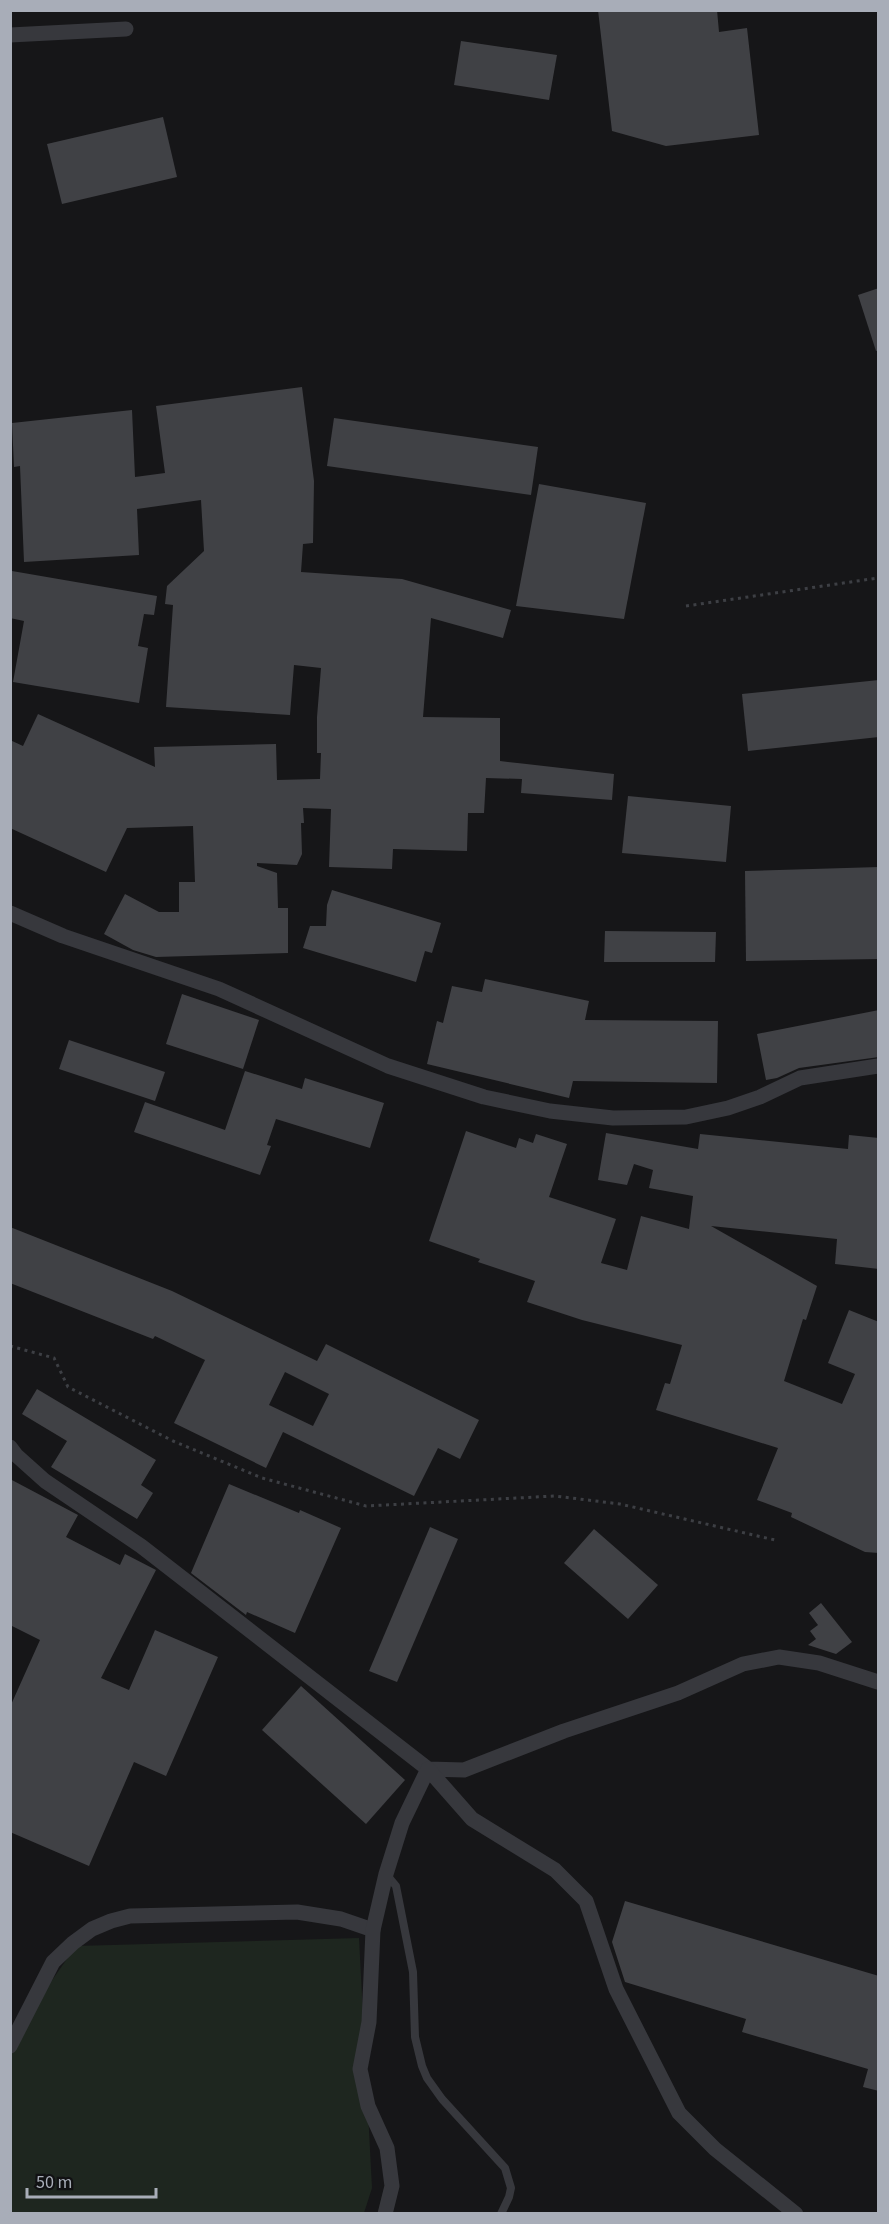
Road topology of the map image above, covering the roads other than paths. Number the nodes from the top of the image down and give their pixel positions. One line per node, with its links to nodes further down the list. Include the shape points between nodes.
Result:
1 (126, 29): 2 (street)
2 (10, 35)
3 (10, 913): 4 (street, via 63,936 219,989 388,1066 484,1097 550,1111 613,1118 686,1117 728,1108 800,1078)
4 (879, 1066)
5 (10, 1447): 7 (street, via 45,1481 141,1546)
6 (879, 1682): 7 (street, via 819,1663 779,1657 743,1664 678,1693 464,1770)
7 (428, 1769): 8 (street, via 402,1823); 13 (street, via 472,1819 555,1870 586,1901 616,1989 679,2113 715,2149)
8 (386, 1874): 9 (street); 12 (lane, via 396,1886 413,1972 415,2037 422,2066 438,2094 505,2168 511,2188)
9 (373, 1930): 10 (street, via 341,1919 297,1912 130,1916 111,1921 73,1942 52,1962); 11 (street, via 369,2022 360,2069 368,2106 387,2148 392,2186)
10 (10, 2046)
11 (385, 2214)
12 (501, 2214)
13 (796, 2214)

